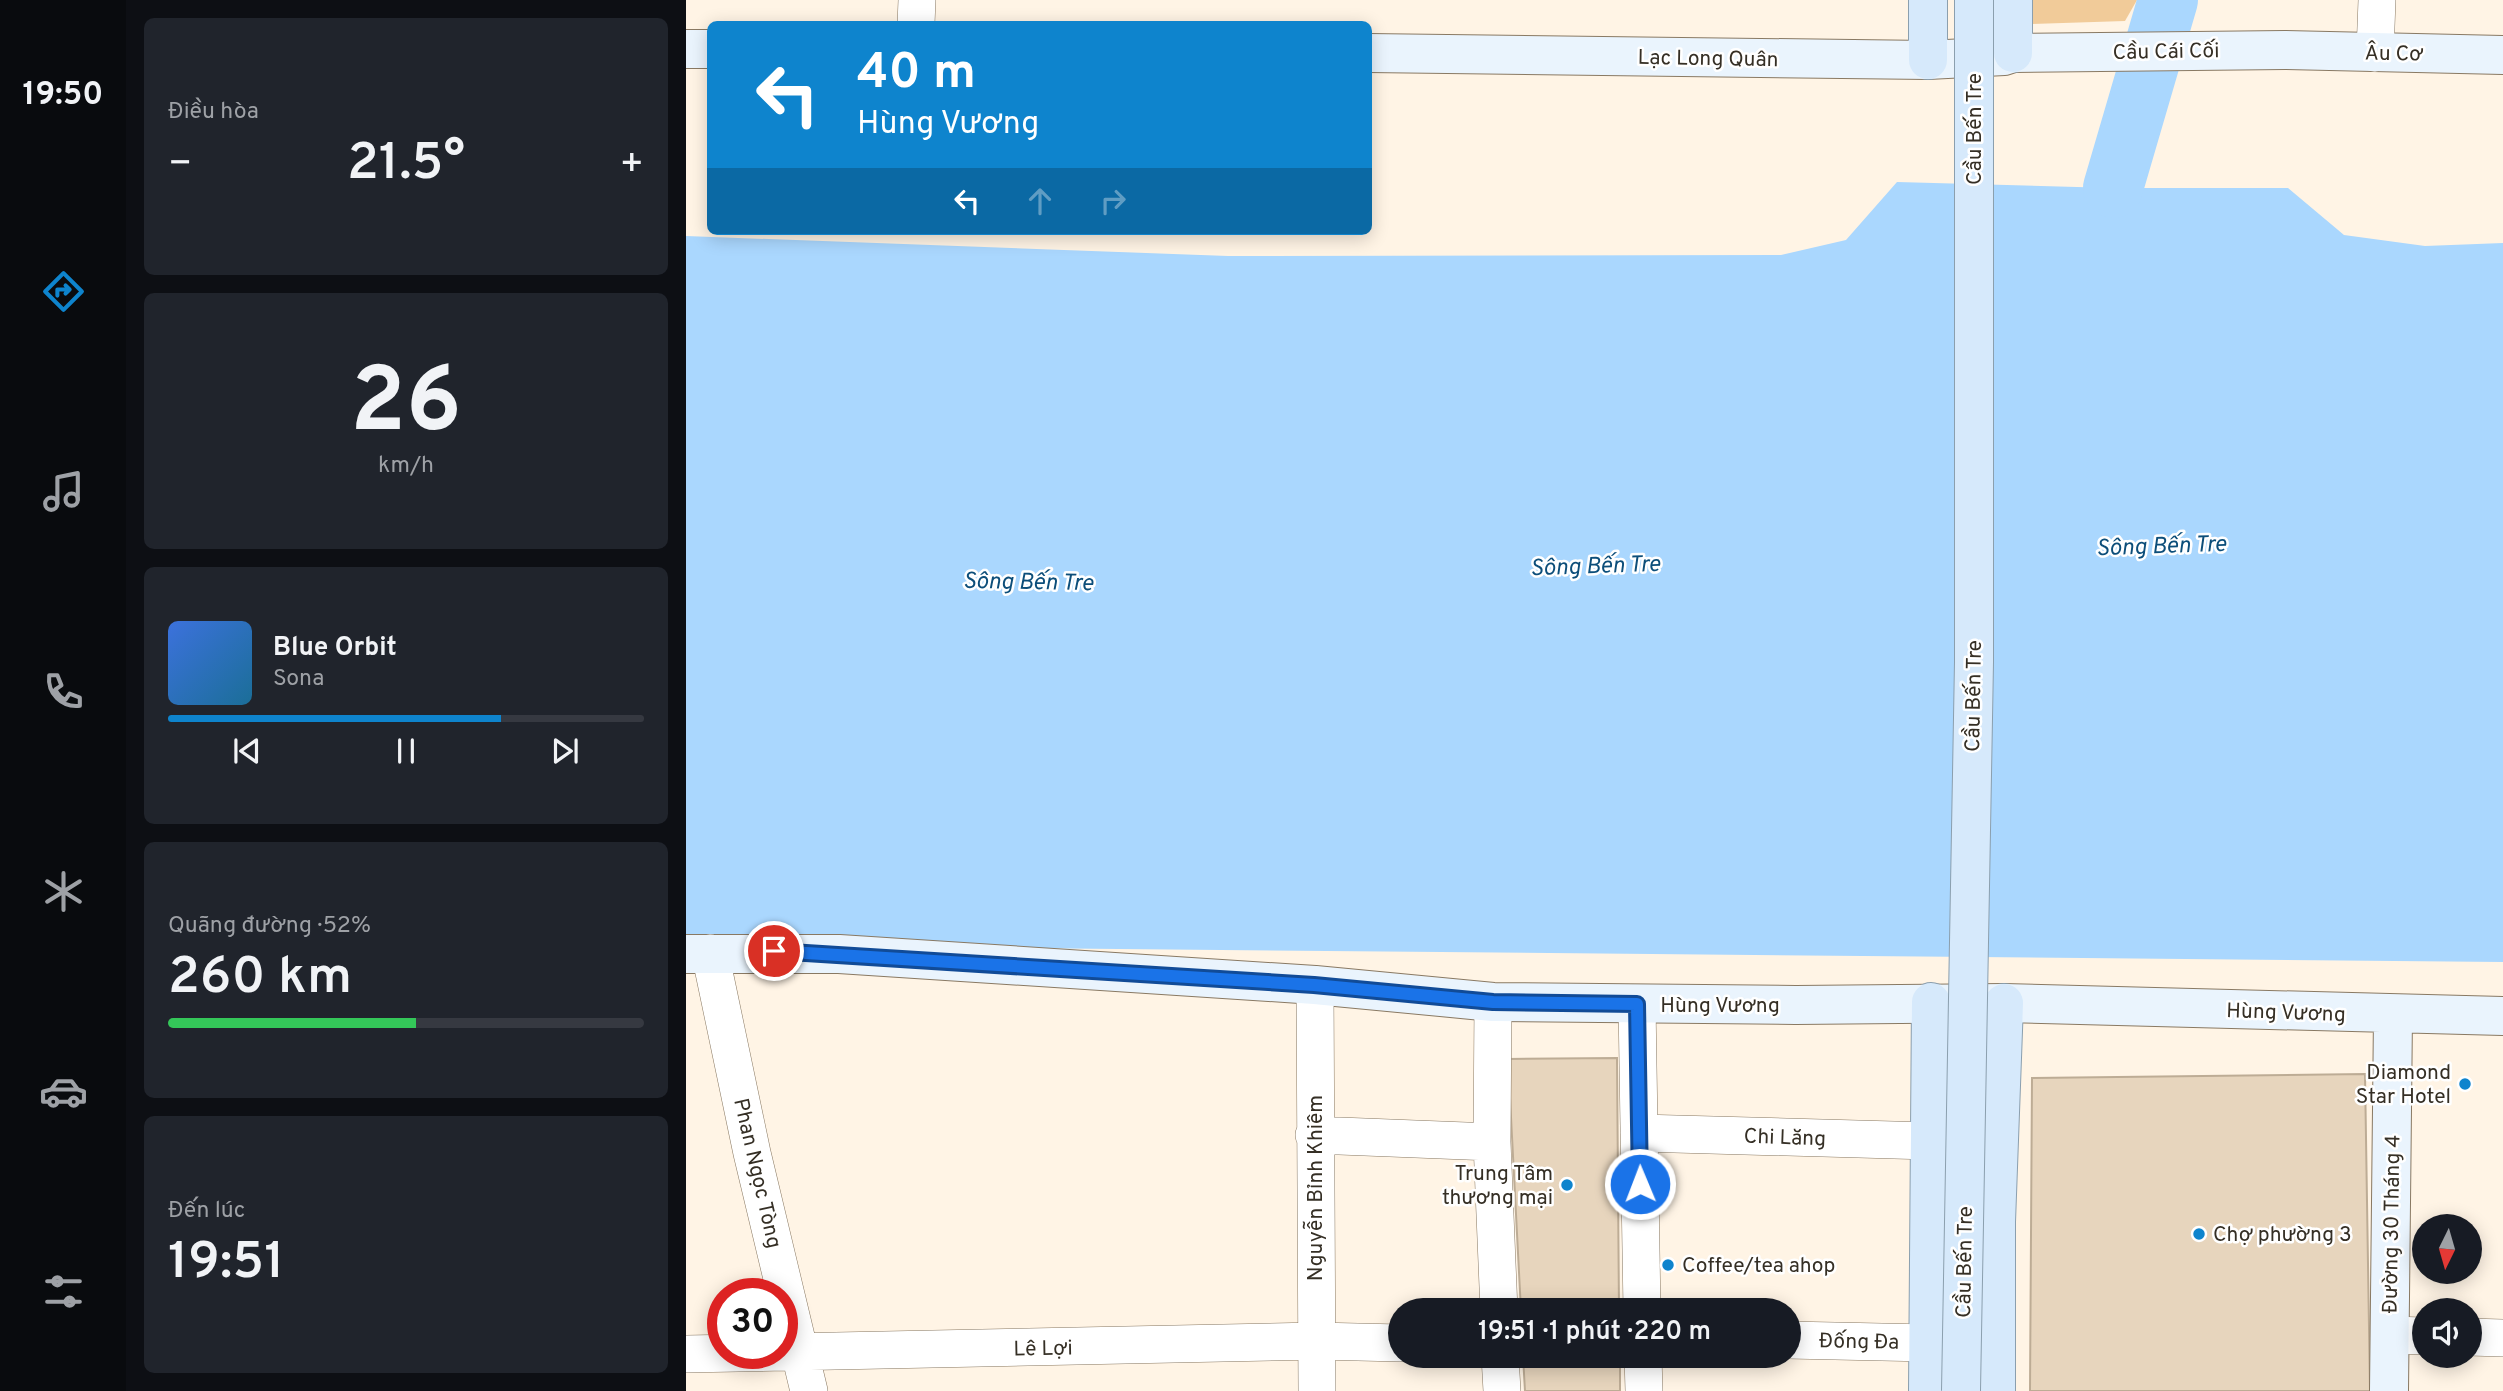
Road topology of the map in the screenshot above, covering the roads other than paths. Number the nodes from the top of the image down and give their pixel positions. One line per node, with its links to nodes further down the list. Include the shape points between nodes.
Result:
1 (917, 0): 6 (street)
2 (1928, 0): 14 (main road)
3 (1974, 0): 45 (main road, Cầu Bến Tre, bridge, via 1974,662)
4 (2013, 0): 10 (main road)
5 (2378, 0): 12 (street)
6 (916, 21)
7 (686, 49): 8 (street)
8 (707, 49)
9 (2285, 50): 10 (street, Cầu Cái Cối); 12 (street, Âu Cơ)
10 (2030, 52): 14 (street, Lạc Long Quân)
11 (1372, 53): 14 (street, Lạc Long Quân)
12 (2375, 53): 13 (street, Âu Cơ)
13 (2503, 55)
14 (1928, 60)
15 (698, 953): 16 (street, Hùng Vương, via 839,954); 37 (street, Phan Ngọc Tòng)
16 (1314, 985): 17 (street, Hùng Vương); 24 (street, Nguyễn Bỉnh Khiêm)
17 (1493, 1002): 20 (street, Hùng Vương); 26 (street)
18 (1931, 1002): 19 (street, Hùng Vương); 20 (street, Hùng Vương); 25 (main road)
19 (2004, 1003): 21 (street, Hùng Vương); 46 (main road)
20 (1637, 1004): 23 (street)
21 (2393, 1015): 22 (street, Hùng Vương); 29 (street, Đường 30 Tháng 4)
22 (2503, 1016)
23 (1639, 1133): 25 (street, Chi Lăng); 28 (street)
24 (1314, 1135): 26 (street); 33 (street, Nguyễn Bỉnh Khiêm)
25 (1930, 1141): 35 (main road)
26 (1492, 1142): 27 (street)
27 (1498, 1298)
28 (1642, 1298)
29 (2407, 1335): 47 (street, Đường 30 Tháng 4)
30 (2482, 1337): 31 (street)
31 (2503, 1338)
32 (1801, 1340): 35 (street, Đống Đa)
33 (1316, 1341): 34 (street, Lê Lợi); 37 (street, Lê Lợi); 41 (street, Nguyễn Bỉnh Khiêm)
34 (1388, 1343)
35 (1928, 1343): 44 (main road)
36 (686, 1354): 37 (street, Lê Lợi)
37 (801, 1354): 40 (street, Phan Ngọc Tòng)
38 (1501, 1368): 42 (street)
39 (1643, 1368): 43 (street)
40 (809, 1391)
41 (1317, 1391)
42 (1502, 1391)
43 (1644, 1391)
44 (1928, 1391)
45 (1961, 1391)
46 (1996, 1391)
47 (2389, 1391)

